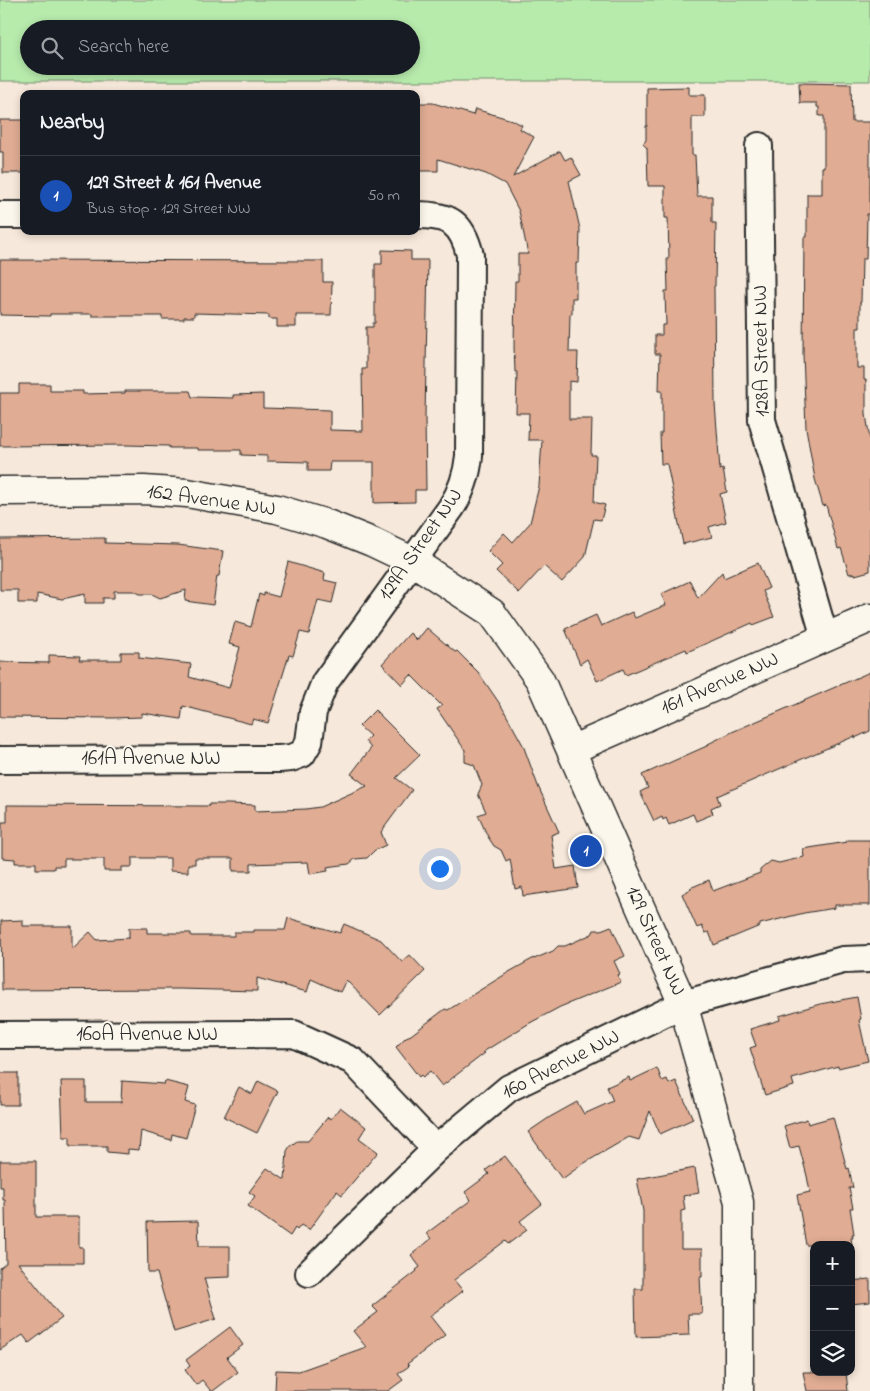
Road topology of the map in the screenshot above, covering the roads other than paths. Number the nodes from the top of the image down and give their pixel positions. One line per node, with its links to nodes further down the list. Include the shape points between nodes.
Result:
1 (759, 146): 8 (street, 128A Street NW, via 762,420)
2 (0, 215): 3 (street)
3 (20, 215)
4 (420, 215): 6 (street, 129A Street NW, via 444,217 458,228 470,256 469,456 461,492)
5 (0, 491): 6 (street, 162 Avenue NW, via 144,490 238,501 327,524)
6 (412, 561): 9 (street, 129 Street NW, via 492,613 540,680); 10 (street, 129A Street NW, via 325,682 314,712 309,742)
7 (870, 618): 8 (street, 161 Avenue NW)
8 (825, 638): 9 (street, 161 Avenue NW)
9 (571, 750): 13 (street, 129 Street NW)
10 (302, 754): 11 (street, 161A Avenue NW, via 292,758)
11 (0, 760)
12 (870, 959): 13 (street, 160 Avenue NW, via 843,960)
13 (683, 1004): 15 (street, 160 Avenue NW, via 509,1088); 17 (street, 129 Street NW, via 739,1202)
14 (0, 1035): 15 (street, 160A Avenue NW, via 294,1034 352,1061)
15 (436, 1148): 16 (street, 160 Avenue NW)
16 (309, 1273)
17 (739, 1391)

